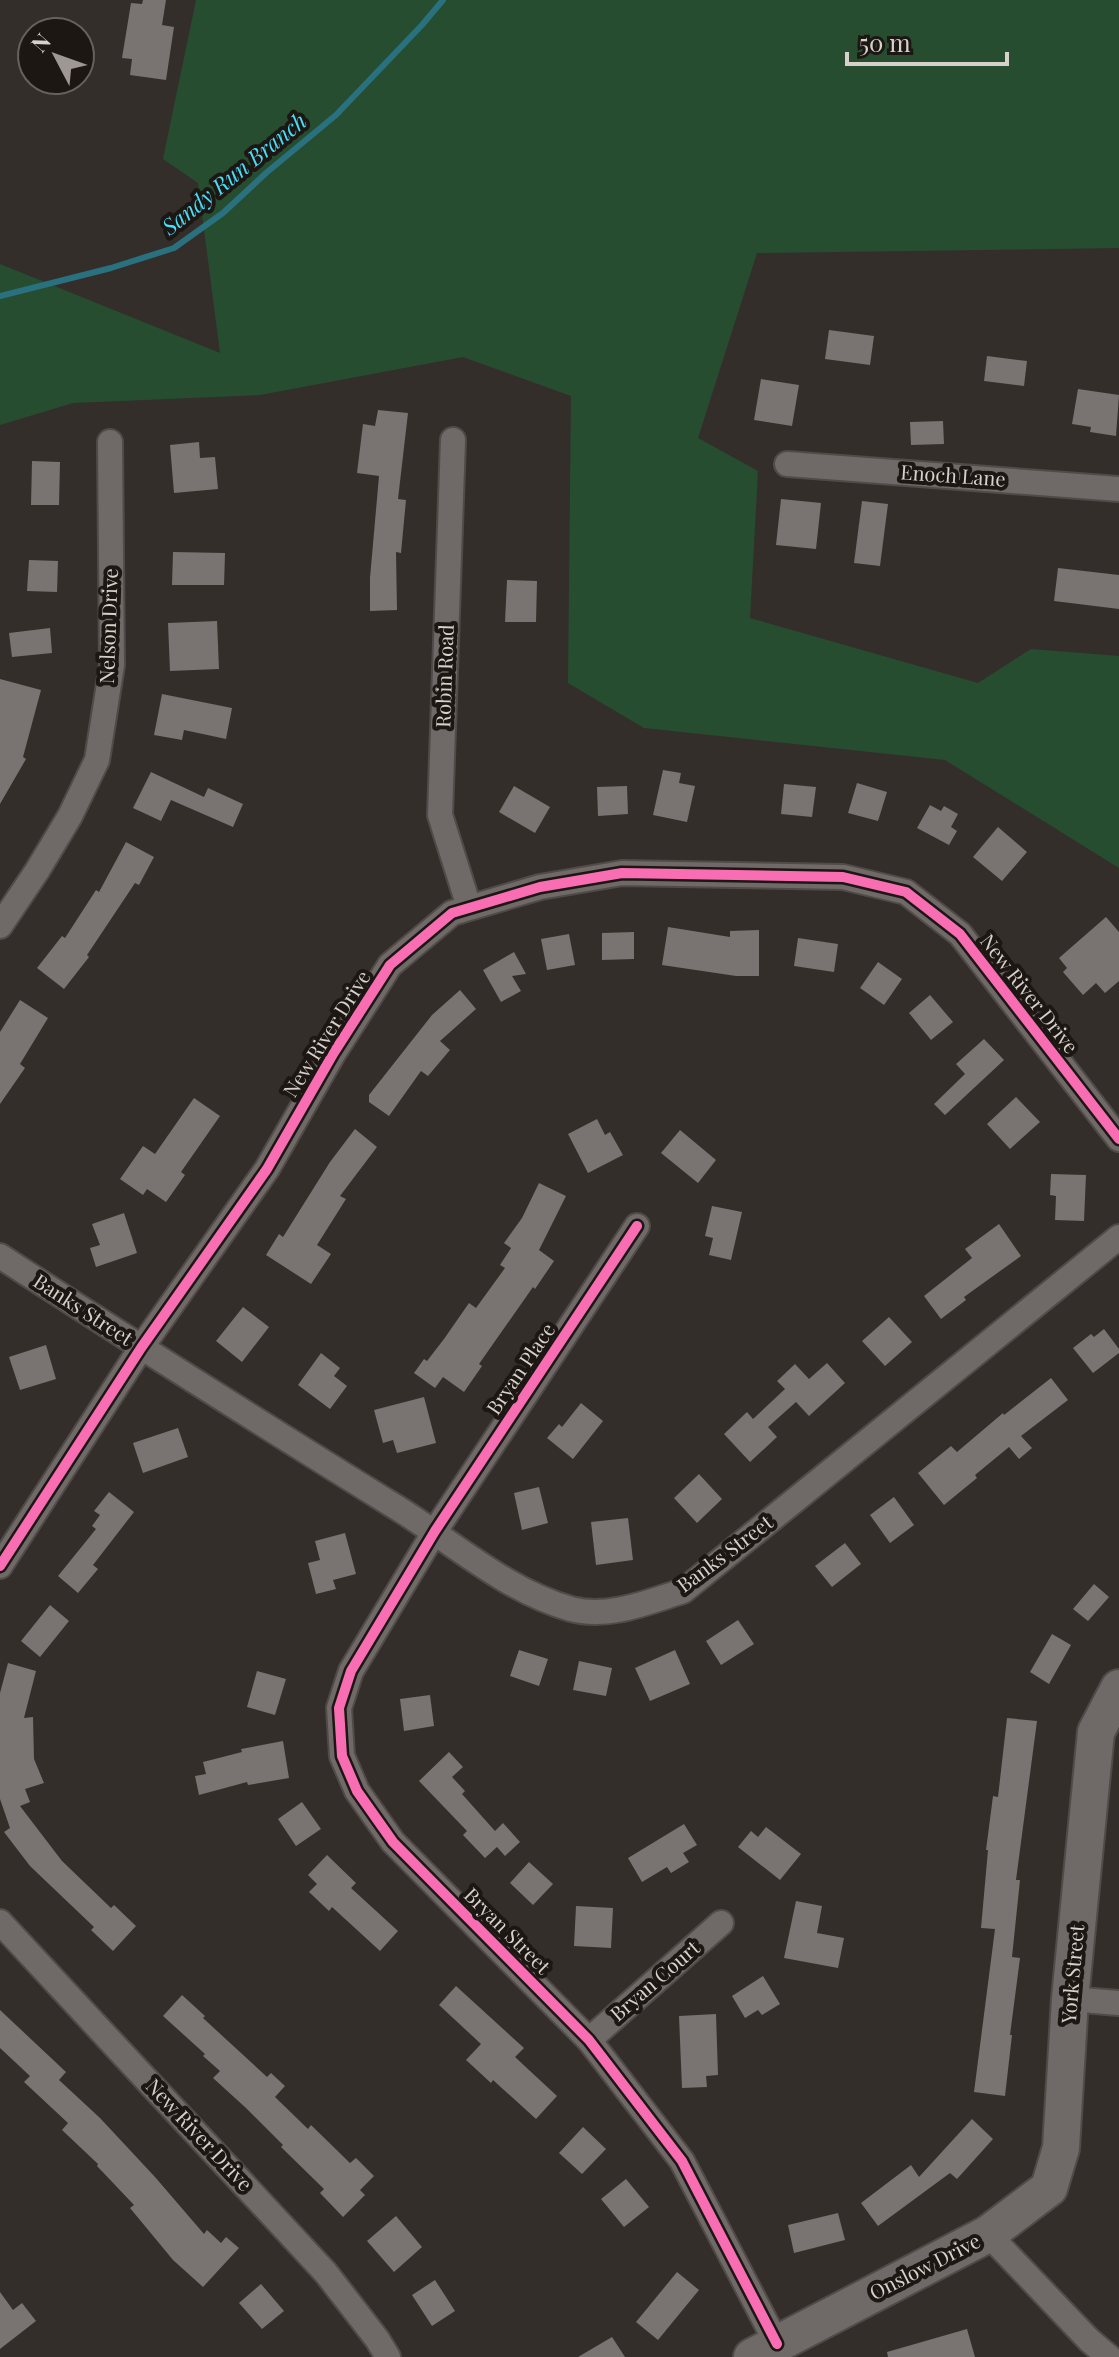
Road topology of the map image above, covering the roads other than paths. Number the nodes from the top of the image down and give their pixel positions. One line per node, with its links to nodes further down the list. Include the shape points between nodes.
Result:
1 (453, 440): 5 (street, Robin Road, via 440,815)
2 (110, 442): 6 (street, Nelson Drive, via 112,665 97,760 70,816)
3 (787, 464): 4 (street, Enoch Lane)
4 (1119, 489)
5 (469, 907): 7 (street, New River Drive, via 540,887 622,873 843,877 906,892 960,934); 11 (street, New River Drive, via 452,913 390,965 267,1169)
6 (0, 926)
7 (1119, 1139)
8 (637, 1226): 12 (street, Bryan Place)
9 (1119, 1237): 12 (street, Banks Street, via 683,1591 619,1611 573,1610 517,1588)
10 (0, 1256): 11 (street, Banks Street)
11 (141, 1348): 12 (street, Banks Street); 13 (street, New River Drive)
12 (435, 1531): 19 (street, Bryan Street, via 351,1671 339,1708 342,1756 357,1791 393,1842)
13 (0, 1566)
14 (1119, 1688): 17 (street, York Street, via 1096,1732)
15 (0, 1922): 22 (street, New River Drive, via 326,2273)
16 (721, 1923): 19 (street, Bryan Court)
17 (1070, 1999): 18 (street); 20 (street, York Street, via 1061,2148 1049,2188)
18 (1119, 2003)
19 (589, 2040): 21 (street, Bryan Street, via 682,2161)
20 (988, 2234): 21 (street, Onslow Drive); 23 (street, Onslow Drive)
21 (764, 2350)
22 (388, 2357)
23 (1109, 2357)

